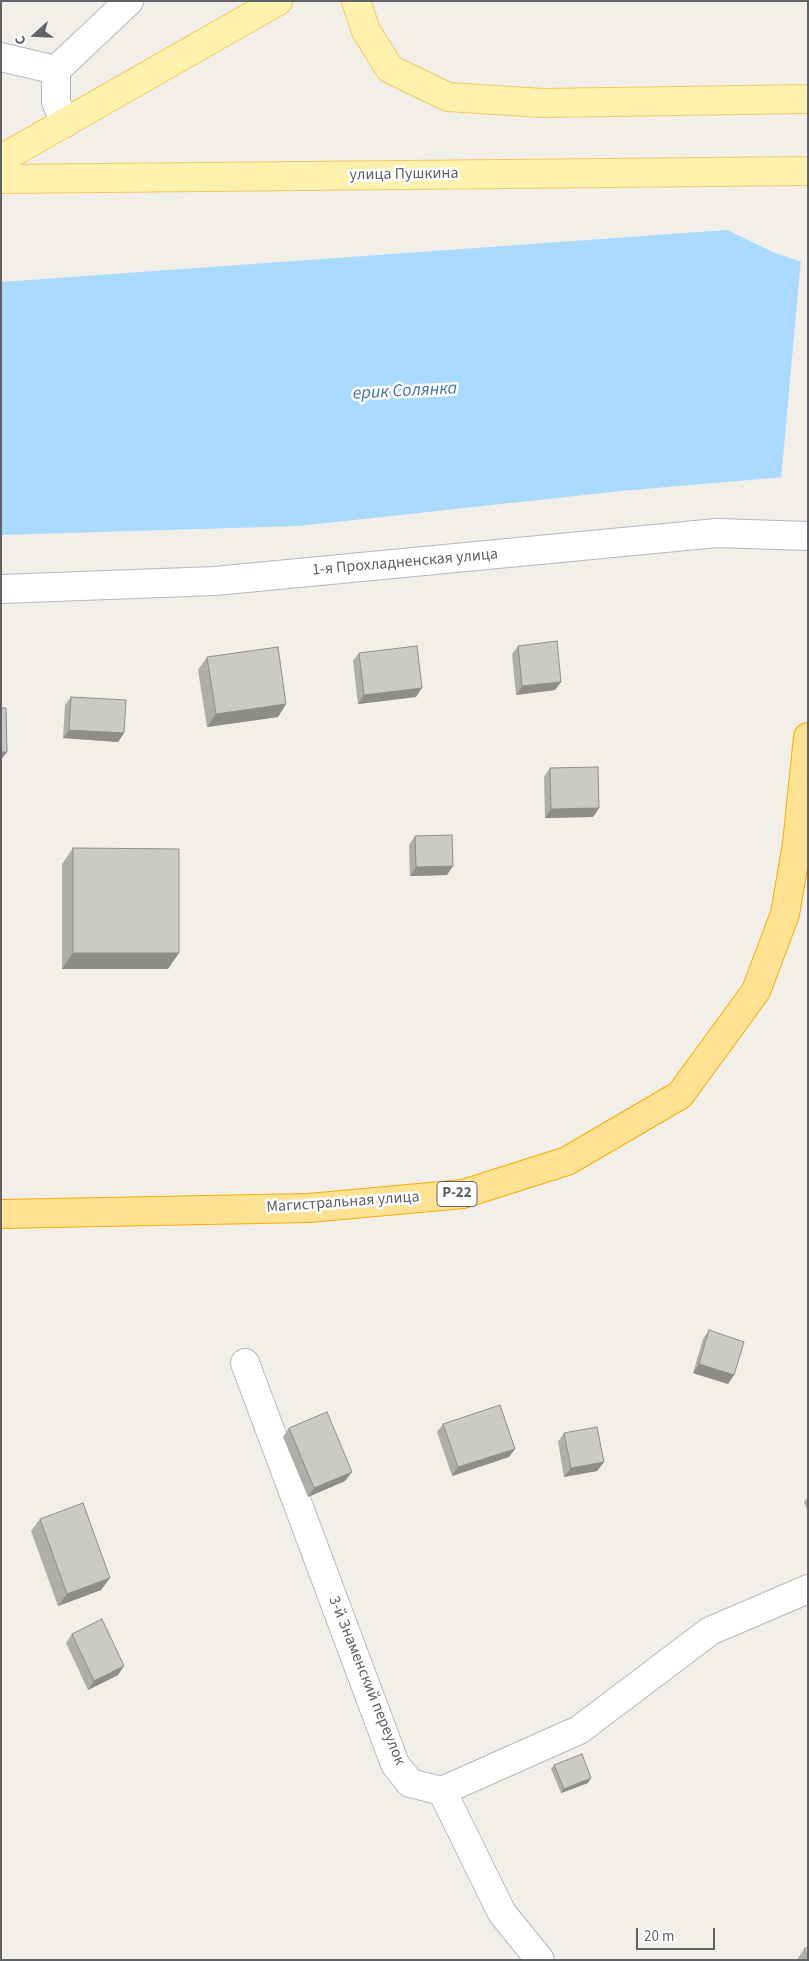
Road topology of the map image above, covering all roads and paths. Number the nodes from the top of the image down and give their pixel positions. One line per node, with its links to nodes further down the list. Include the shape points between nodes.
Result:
1 (129, 1): 5 (street)
2 (278, 1): 7 (main road)
3 (356, 1): 6 (main road, via 366,30 390,69 448,97 544,103)
4 (1, 58): 5 (street)
5 (56, 70): 7 (street, via 56,102)
6 (808, 99)
7 (65, 123): 8 (main road)
8 (1, 159)
9 (808, 171): 10 (main road, улица Пушкина)
10 (1, 179)
11 (808, 536): 12 (street, 1-я Прохладненская улица, via 717,532 214,581)
12 (1, 589)
13 (808, 736): 14 (highway, Магистральная улица / Р-22, via 797,844 785,914 756,991 680,1095 567,1161 463,1194 328,1206)
14 (1, 1214)
15 (245, 1362): 17 (street, 3-й Знаменский переулок, via 395,1764 410,1783)
16 (808, 1589): 17 (street, via 710,1631 579,1730)
17 (442, 1791): 18 (street, via 502,1913)
18 (540, 1960)

